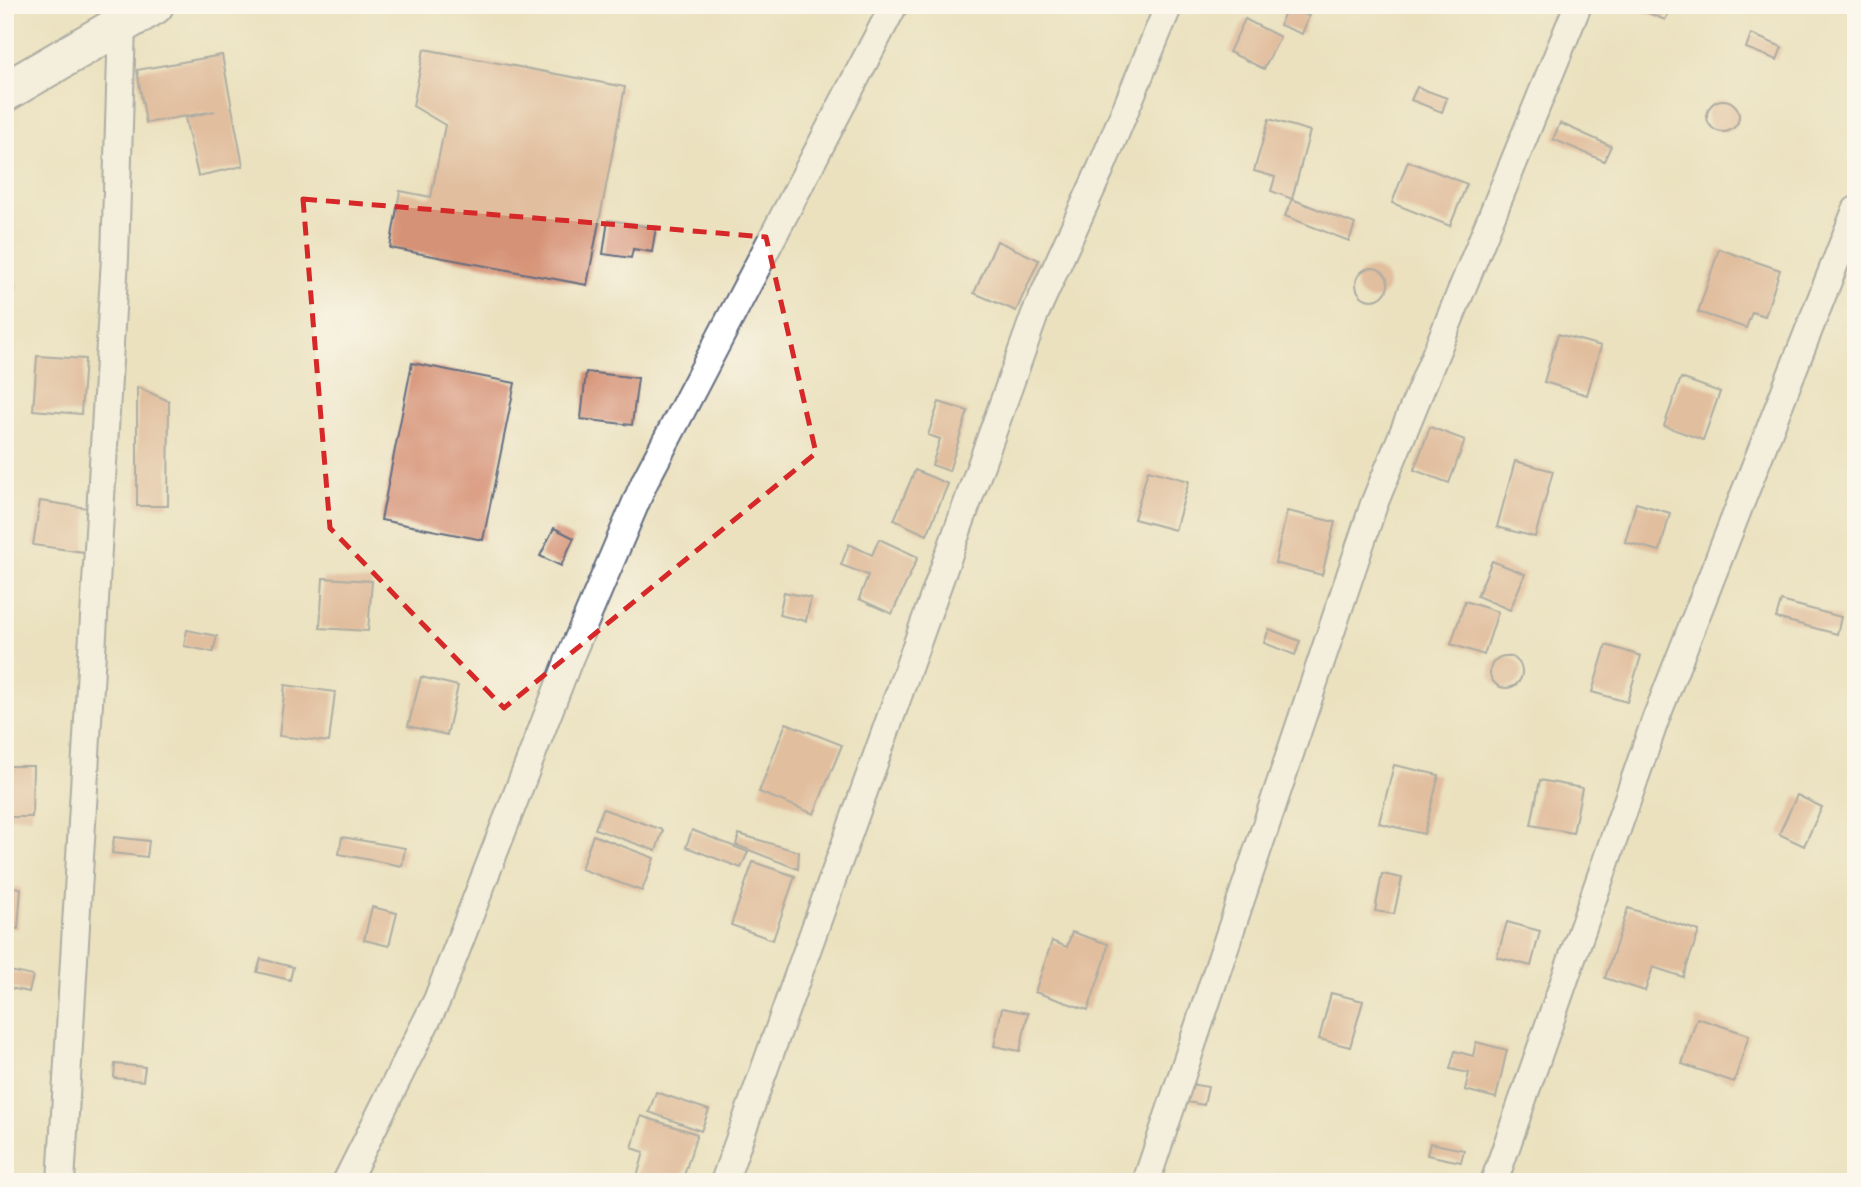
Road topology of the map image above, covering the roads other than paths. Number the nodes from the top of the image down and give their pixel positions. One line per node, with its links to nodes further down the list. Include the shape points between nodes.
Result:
1 (894, 5): 8 (street, via 645,481 568,662 437,1000)
2 (1169, 5): 9 (street, via 1035,314)
3 (1578, 5): 10 (street, via 1374,505)
4 (138, 15): 5 (main road); 7 (street, via 115,258)
5 (5, 92)
6 (1856, 210): 11 (street, via 1656,718)
7 (61, 1182)
8 (346, 1182)
9 (724, 1182)
10 (1146, 1182)
11 (1494, 1182)

